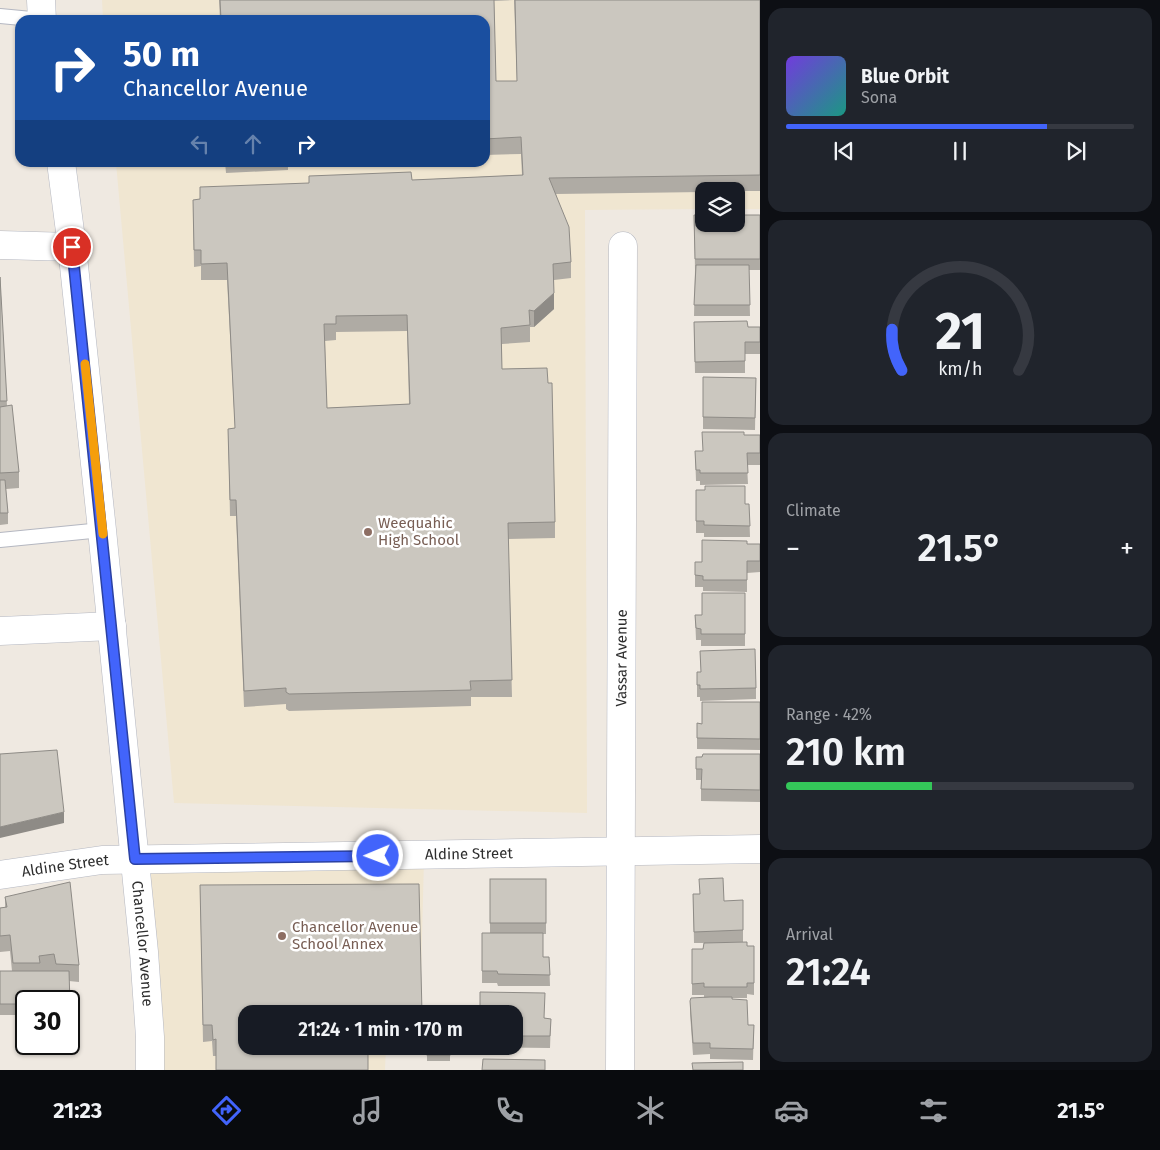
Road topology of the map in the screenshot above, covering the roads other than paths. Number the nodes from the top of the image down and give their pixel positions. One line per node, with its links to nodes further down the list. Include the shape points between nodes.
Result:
1 (41, 0): 2 (street)
2 (42, 15)
3 (0, 16): 4 (lane)
4 (15, 17)
5 (62, 167): 8 (street, Chancellor Avenue)
6 (0, 245): 8 (street)
7 (623, 246): 14 (street, Vassar Avenue)
8 (72, 247): 9 (street, Chancellor Avenue)
9 (102, 530): 10 (lane); 11 (street, Chancellor Avenue)
10 (0, 540)
11 (112, 626): 12 (street); 15 (street, Chancellor Avenue)
12 (0, 631)
13 (760, 849): 14 (street, Aldine Street)
14 (620, 852): 15 (street, Aldine Street); 18 (street, Vassar Avenue)
15 (135, 859): 16 (street, Aldine Street, via 102,860); 17 (street, Chancellor Avenue)
16 (0, 875)
17 (150, 1070)
18 (620, 1070)

